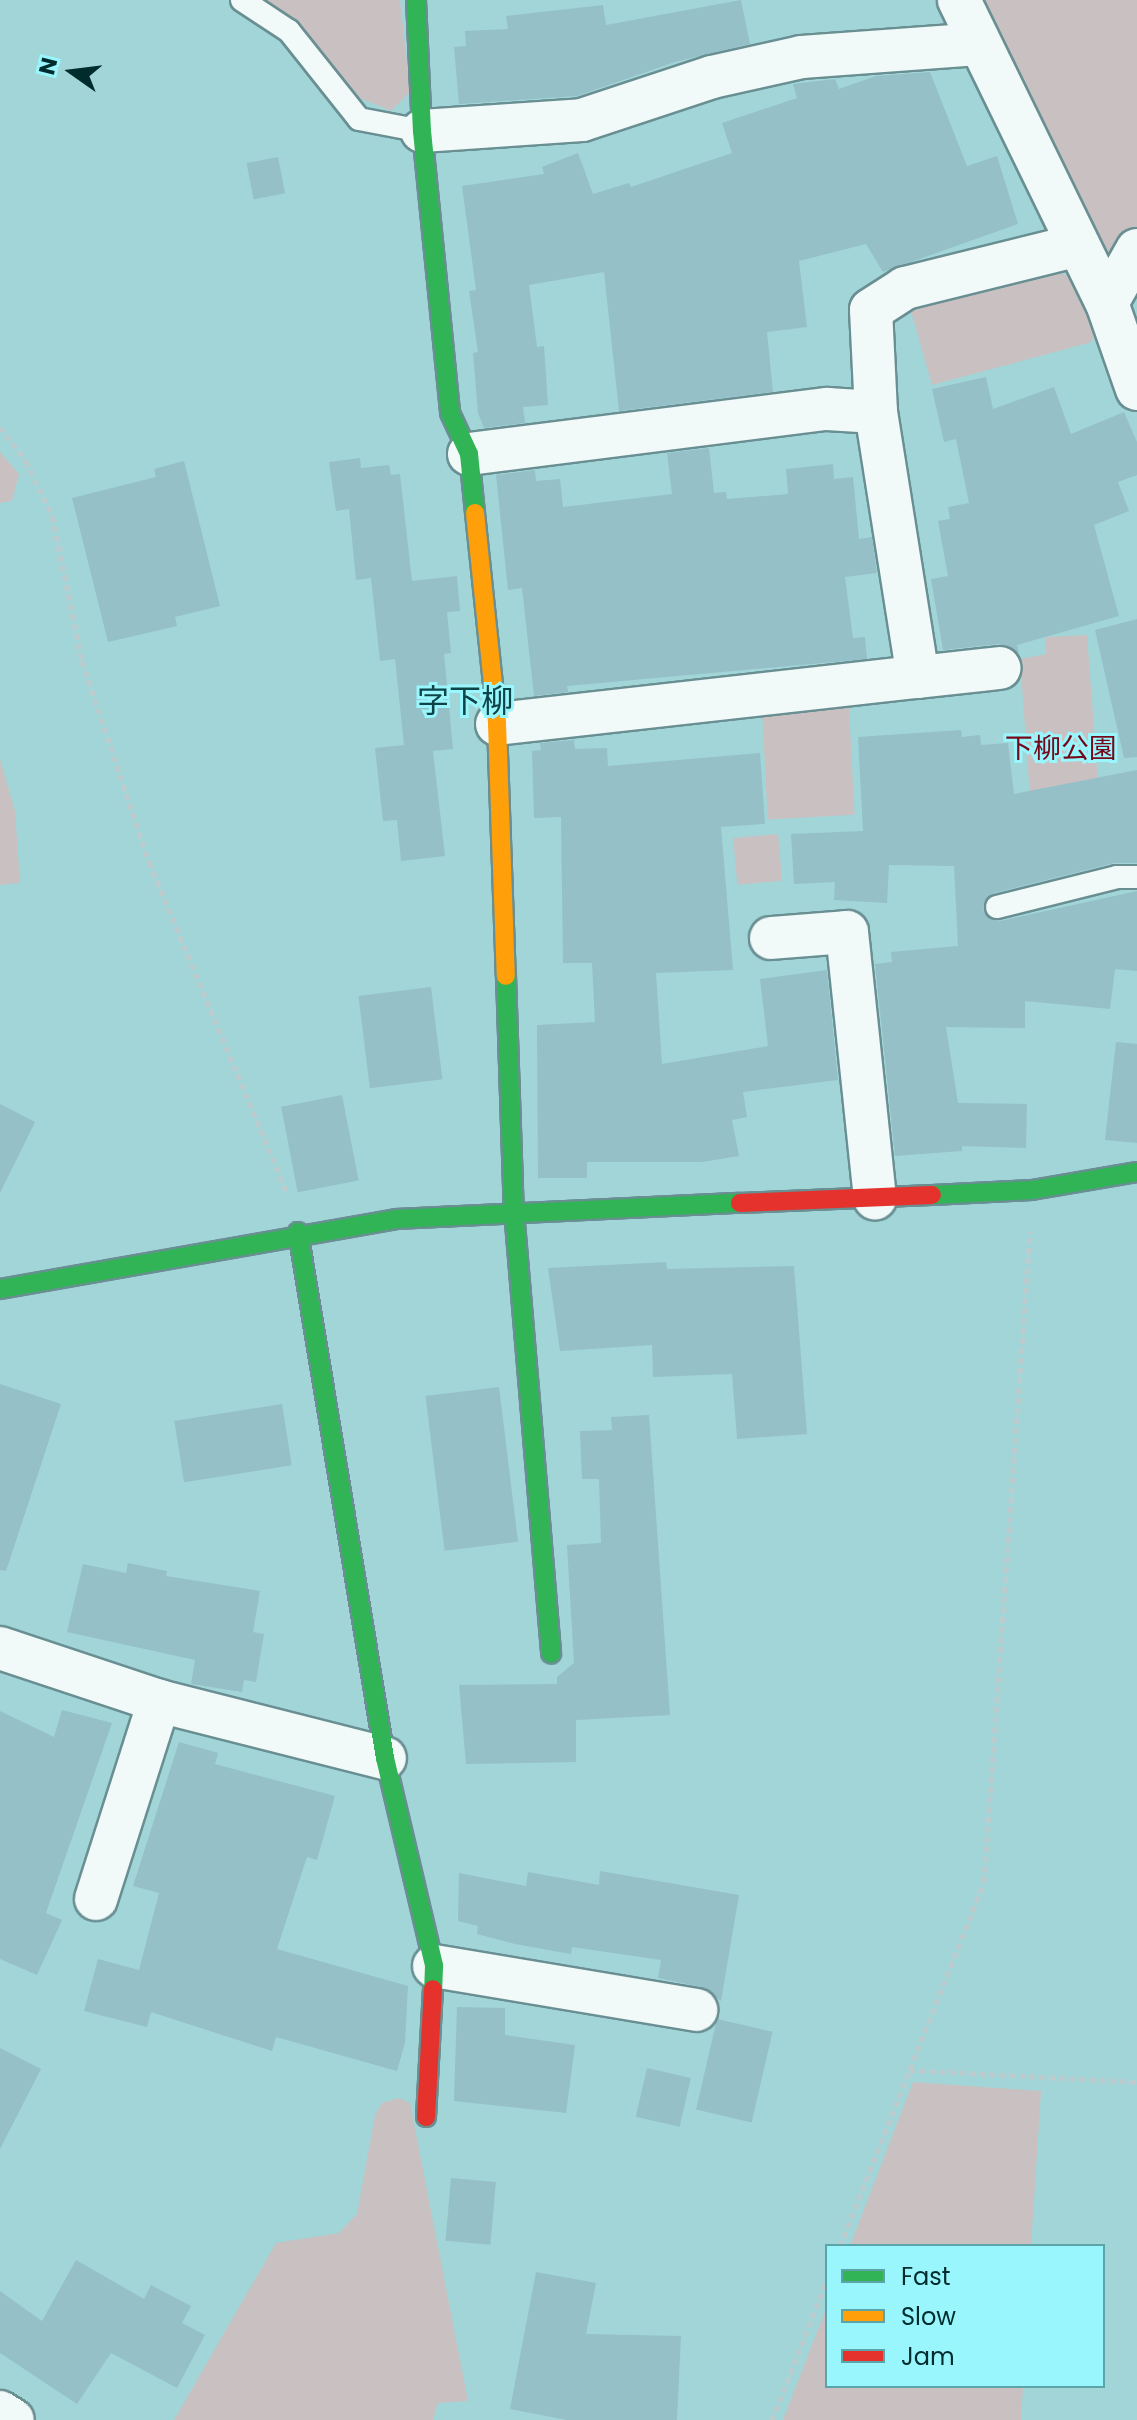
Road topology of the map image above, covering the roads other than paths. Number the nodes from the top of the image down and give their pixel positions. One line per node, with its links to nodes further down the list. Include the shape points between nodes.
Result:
1 (242, 0): 5 (lane, via 289,31 359,119)
2 (416, 0): 5 (street)
3 (959, 0): 4 (street)
4 (978, 44): 5 (street, via 802,57 712,77 582,120); 6 (street)
5 (422, 131): 11 (street, via 450,413)
6 (1075, 246): 8 (street); 10 (street, via 905,288 871,310)
7 (1137, 250): 8 (street)
8 (1107, 303): 9 (street)
9 (1137, 389)
10 (876, 412): 11 (street, via 827,409); 13 (street)
11 (469, 454): 14 (street)
12 (1000, 668): 13 (street)
13 (918, 677): 14 (street)
14 (497, 724): 20 (street)
15 (1137, 877): 16 (lane, via 1117,877)
16 (997, 907)
17 (771, 938): 19 (street, via 847,932)
18 (1137, 1172): 19 (street, via 1032,1190)
19 (875, 1199): 20 (street)
20 (514, 1211): 21 (street); 24 (street)
21 (298, 1232): 22 (street); 26 (street)
22 (0, 1289)
23 (0, 1648): 25 (street)
24 (551, 1653)
25 (159, 1701): 26 (street); 27 (street)
26 (385, 1758): 28 (street)
27 (96, 1899)
28 (434, 1966): 29 (street); 30 (street)
29 (696, 2010)
30 (426, 2117)
31 (0, 2412): 32 (street)
32 (13, 2420)

